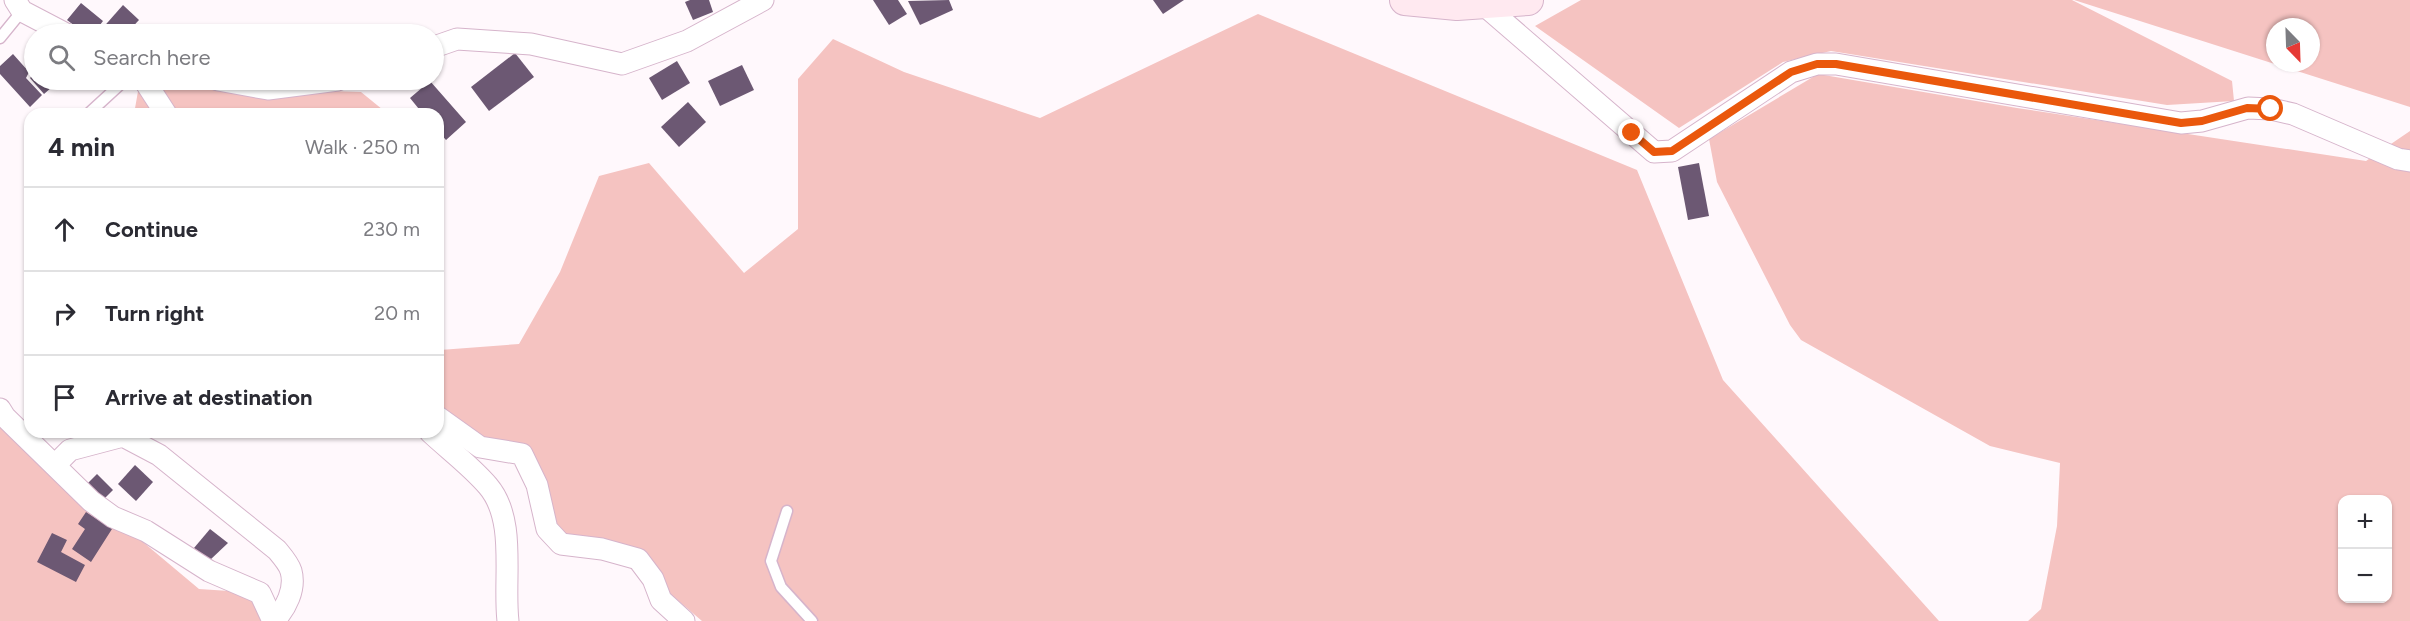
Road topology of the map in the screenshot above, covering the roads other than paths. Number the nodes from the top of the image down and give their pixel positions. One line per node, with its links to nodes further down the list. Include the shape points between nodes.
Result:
1 (763, 0): 8 (street, via 687,42 622,64 531,44 457,39)
2 (1405, 0): 4 (main road)
3 (1528, 0): 4 (main road)
4 (1484, 4): 13 (street, via 1654,152 1672,151 1791,72 1817,64 1836,64 2181,123 2247,108 2271,109 2293,114)
5 (19, 6): 6 (street); 7 (lane)
6 (49, 24)
7 (0, 38)
8 (444, 44)
9 (114, 90): 11 (lane)
10 (150, 90): 12 (street)
11 (95, 108)
12 (162, 108)
13 (2410, 161)
14 (0, 409): 16 (street)
15 (444, 421): 25 (street, via 480,447 522,453 537,485 547,529 561,544 638,558 653,579 661,600)
16 (24, 436)
17 (26, 438): 21 (street)
18 (115, 438): 21 (street, via 70,450)
19 (127, 438): 23 (street, via 159,455 277,550 291,570 292,585 286,608)
20 (437, 438): 24 (street, via 489,486 500,507 507,541)
21 (55, 465): 23 (street, via 112,517 146,531 209,571 260,593)
22 (787, 511): 26 (lane, via 771,561 781,587)
23 (274, 621)
24 (508, 621)
25 (684, 621)
26 (812, 621)

